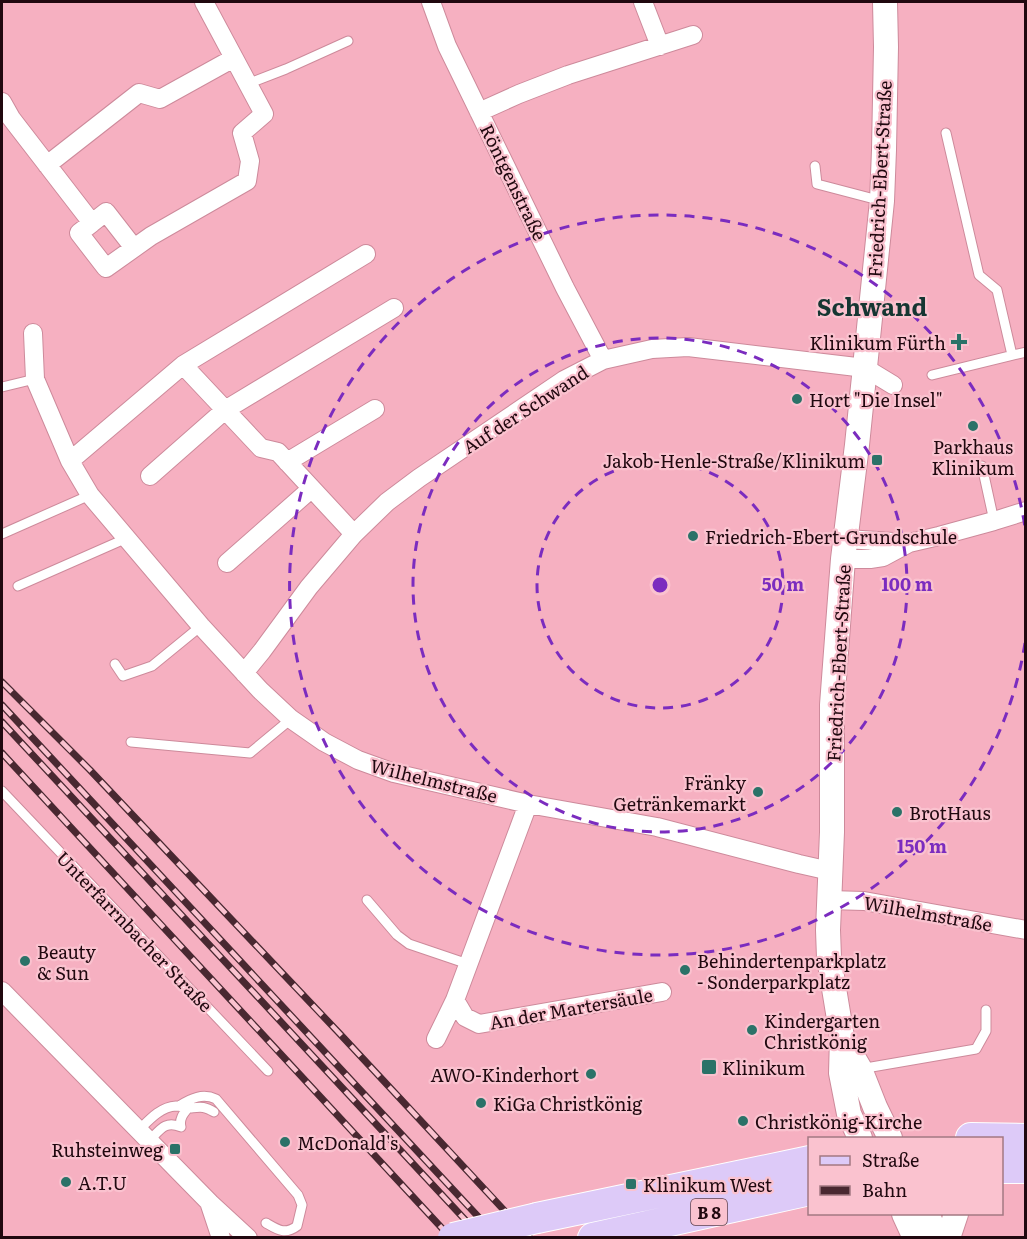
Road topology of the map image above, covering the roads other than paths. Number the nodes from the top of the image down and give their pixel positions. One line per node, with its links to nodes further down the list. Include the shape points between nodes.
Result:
1 (204, 2): 8 (street)
2 (431, 2): 11 (street, Röntgenstraße)
3 (644, 2): 7 (street)
4 (885, 2): 15 (street, Friedrich-Ebert-Straße)
5 (693, 35): 7 (street)
6 (348, 40): 9 (lane)
7 (660, 46): 11 (street, via 568,75)
8 (234, 58): 9 (street); 13 (street, via 159,99 139,93)
9 (248, 84): 17 (street, via 264,114 242,133 250,161 248,181)
10 (2, 102): 13 (street)
11 (479, 112): 23 (street, Röntgenstraße)
12 (946, 133): 22 (lane, via 979,275 997,290)
13 (47, 165): 16 (street)
14 (815, 166): 15 (lane, via 817,184)
15 (882, 201): 25 (street, Friedrich-Ebert-Straße)
16 (92, 223): 17 (street, via 106,212); 17 (street, via 79,233 106,268)
17 (134, 248)
18 (366, 254): 24 (street)
19 (394, 308): 31 (street)
20 (33, 333): 27 (street, Wilhelmstraße)
21 (1026, 352): 22 (lane)
22 (1012, 355): 26 (lane)
23 (603, 360): 25 (street, Auf der Schwand, via 652,349 688,347); 41 (street, Auf der Schwand, via 564,380 419,478)
24 (183, 365): 31 (street); 32 (street)
25 (865, 368): 28 (street); 43 (street, Friedrich-Ebert-Straße)
26 (932, 375)
27 (35, 379): 29 (lane); 32 (street, Wilhelmstraße)
28 (893, 385)
29 (2, 387)
30 (375, 409): 33 (street)
31 (225, 410): 33 (street, via 261,448 278,452); 35 (street)
32 (70, 461): 37 (street, Wilhelmstraße)
33 (287, 462): 36 (street)
34 (982, 466): 39 (lane)
35 (150, 476)
36 (311, 489): 41 (street); 44 (street)
37 (90, 495): 40 (lane); 42 (street, Wilhelmstraße)
38 (1026, 511): 39 (street)
39 (994, 521): 43 (street, via 909,543 883,557 870,559)
40 (2, 534)
41 (354, 534): 48 (street, Auf der Schwand)
42 (127, 538): 45 (lane); 46 (street, Wilhelmstraße)
43 (844, 549): 53 (street, Friedrich-Ebert-Straße, via 832,705)
44 (227, 562)
45 (18, 586)
46 (201, 626): 47 (lane, via 152,666 123,676); 48 (street, Wilhelmstraße)
47 (116, 664)
48 (244, 673): 49 (street, Wilhelmstraße)
49 (291, 719): 50 (lane, via 250,753); 52 (street, Wilhelmstraße, via 328,744 393,774)
50 (131, 742)
51 (2, 791): 65 (lane, Unterfarrnbacher Straße)
52 (528, 804): 53 (street, Wilhelmstraße, via 657,827); 57 (street)
53 (830, 871): 55 (street, Friedrich-Ebert-Straße)
54 (367, 900): 57 (lane, via 409,944)
55 (829, 900): 56 (street, Wilhelmstraße, via 864,901); 62 (street, Friedrich-Ebert-Straße, via 829,958)
56 (1026, 930)
57 (468, 964): 60 (street)
58 (2, 991): 68 (street)
59 (662, 992): 60 (street, An der Martersäule, via 479,1024 465,1017)
60 (455, 1000): 63 (street)
61 (986, 1010): 64 (lane, via 986,1031 976,1049)
62 (842, 1037): 64 (street, Friedrich-Ebert-Straße); 69 (street, Friedrich-Ebert-Straße, via 841,1073 849,1114)
63 (436, 1039)
64 (860, 1069): 70 (street, Friedrich-Ebert-Straße)
65 (268, 1071)
66 (184, 1107): 67 (lane, via 200,1106); 68 (lane, via 161,1110 151,1118); 68 (lane, via 181,1127 167,1124); 78 (lane, via 189,1099 216,1099 298,1195 303,1205)
67 (214, 1112)
68 (144, 1136): 83 (street)
69 (860, 1137)
70 (890, 1137)
71 (1003, 1139): 72 (main road)
72 (1026, 1139)
73 (808, 1161): 84 (main road, B 8, bridge)
74 (1003, 1168): 75 (main road)
75 (1026, 1168)
76 (808, 1190): 85 (main road, B 8)
77 (295, 1202): 78 (lane)
78 (300, 1215): 82 (lane, via 297,1226 287,1232)
79 (904, 1215): 86 (street)
80 (927, 1215): 87 (street)
81 (956, 1215): 88 (street)
82 (266, 1223)
83 (236, 1235)
84 (453, 1238)
85 (592, 1238)
86 (915, 1238)
87 (938, 1238)
88 (948, 1238)

